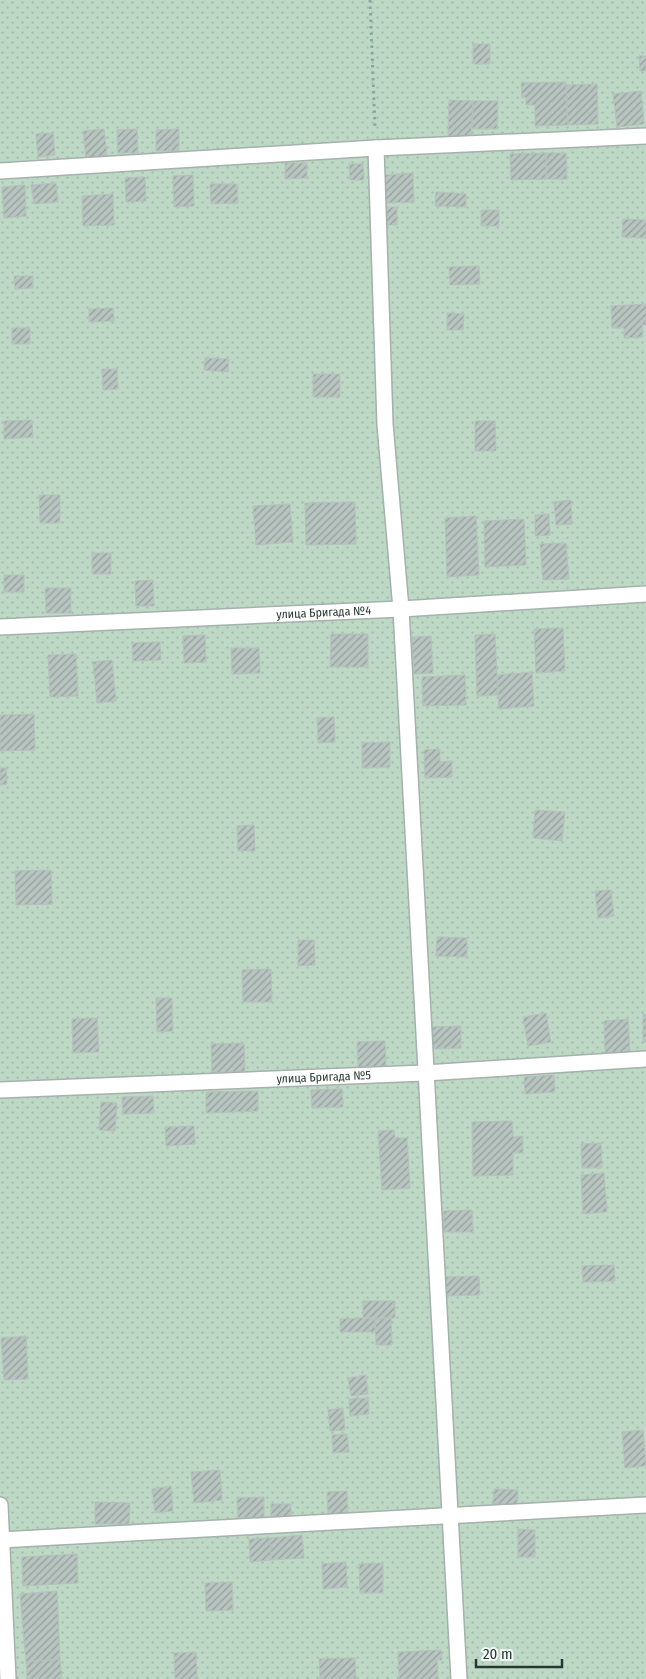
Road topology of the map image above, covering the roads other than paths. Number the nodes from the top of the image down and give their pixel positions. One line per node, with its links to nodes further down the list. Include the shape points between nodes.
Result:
1 (646, 136): 2 (lane)
2 (376, 148): 3 (lane); 5 (lane, via 385,424)
3 (0, 171)
4 (646, 594): 5 (lane, улица Бригада №4)
5 (400, 609): 6 (lane, улица Бригада №4); 8 (lane)
6 (0, 627)
7 (646, 1059): 8 (lane, улица Бригада №5)
8 (425, 1073): 9 (lane, улица Бригада №5); 12 (lane)
9 (0, 1090)
10 (0, 1505): 13 (lane)
11 (646, 1505): 12 (lane)
12 (449, 1515): 13 (lane); 15 (lane)
13 (1, 1540): 14 (lane)
14 (8, 1679)
15 (459, 1679)

